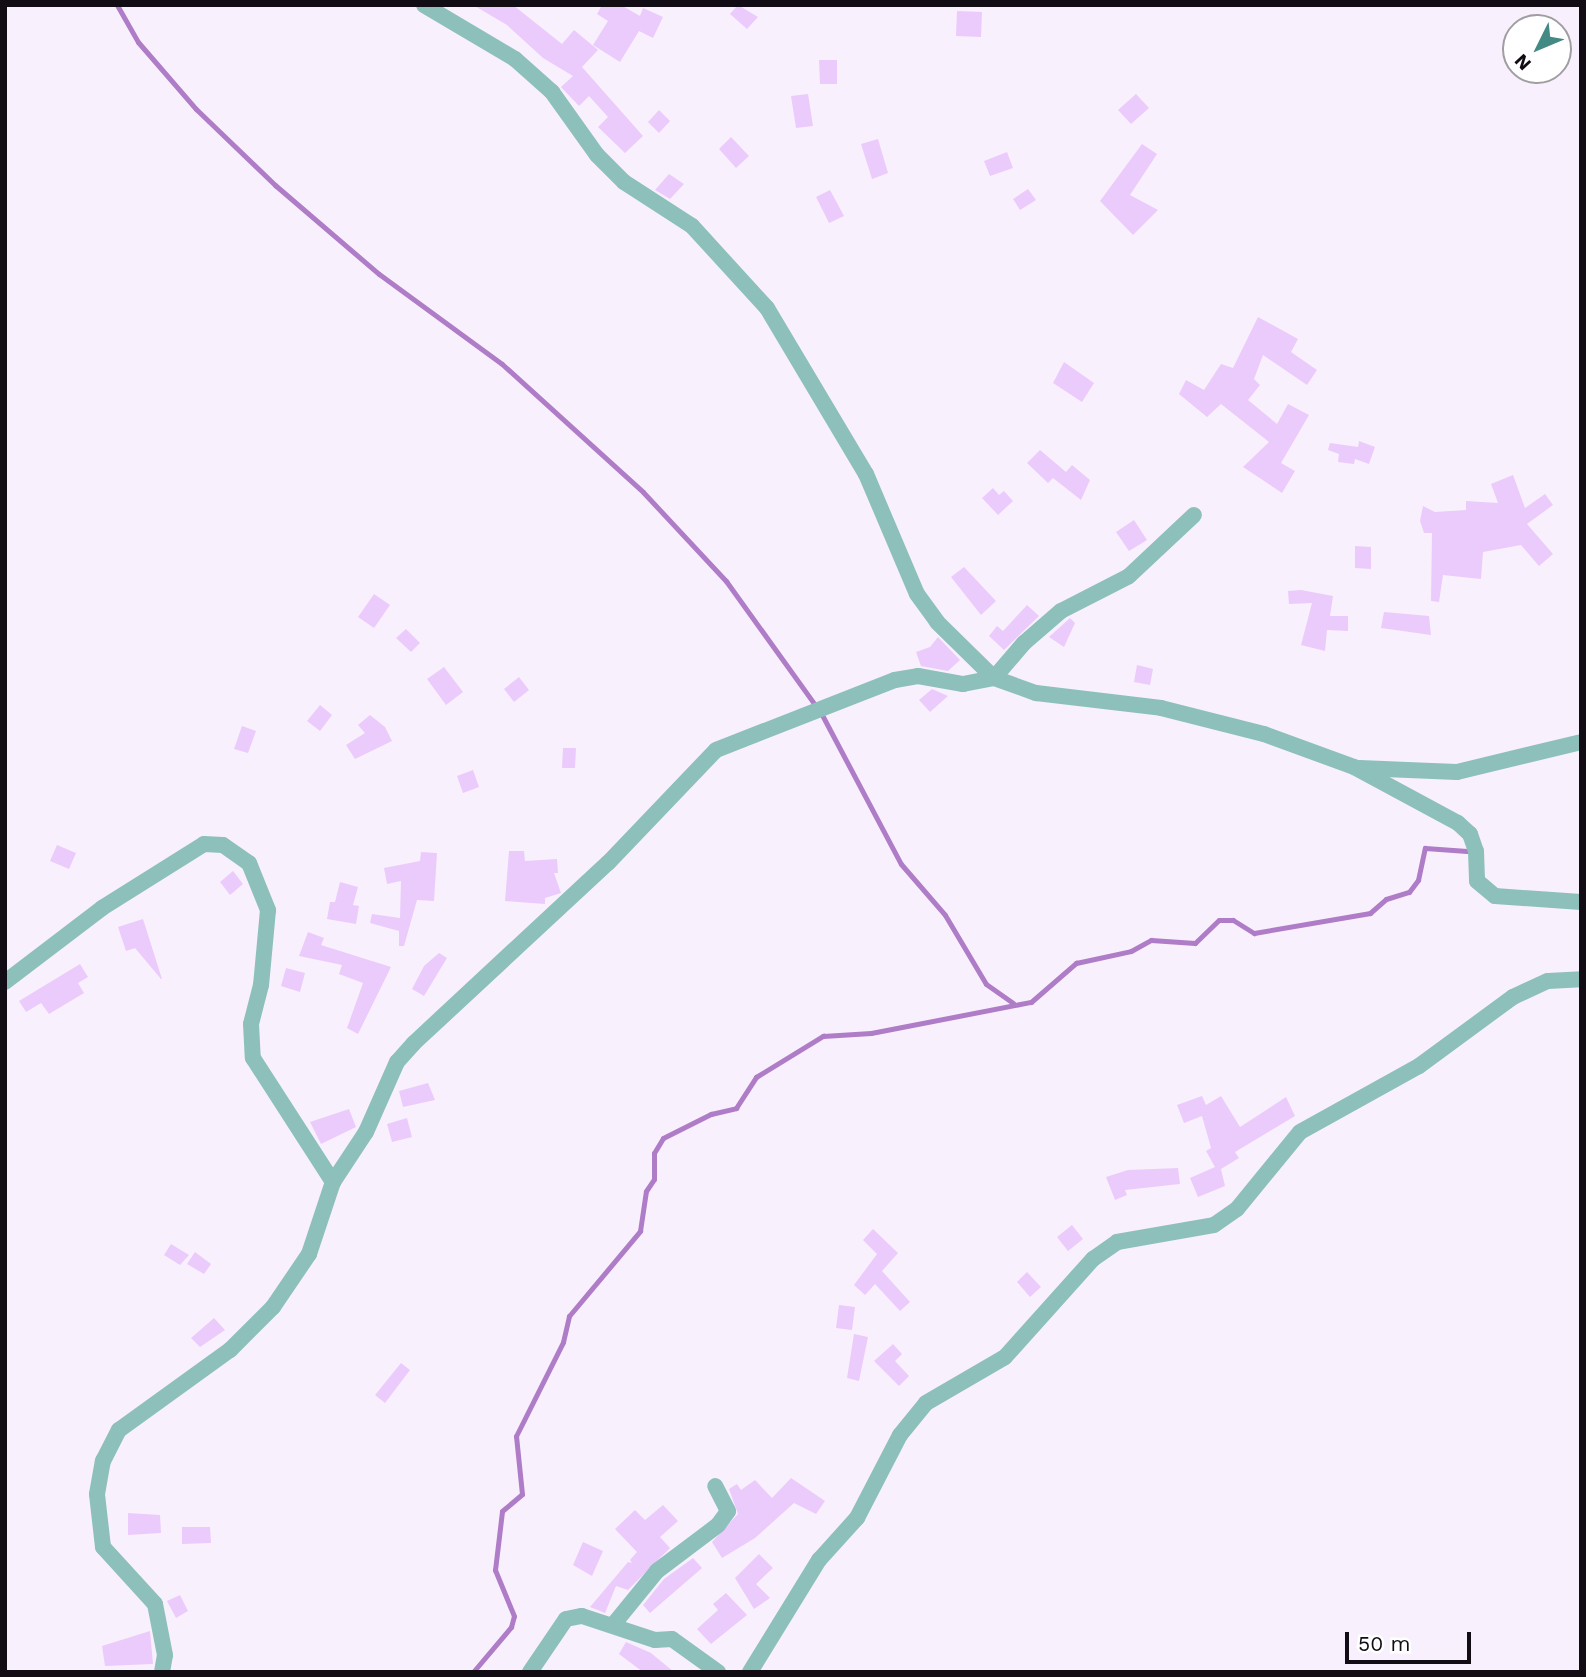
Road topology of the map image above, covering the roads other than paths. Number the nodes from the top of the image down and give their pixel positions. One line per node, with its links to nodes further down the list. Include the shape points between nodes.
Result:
1 (424, 5): 3 (street, via 515,59 552,92 597,155 624,182 692,226 767,308 866,474 917,594 937,622)
2 (1194, 515): 3 (street, via 1129,576 1061,611 1024,643)
3 (994, 678): 5 (street, via 1036,693 1174,711 1264,734); 9 (street, via 962,684 918,676 716,750 608,863 479,988 431,1025 397,1062 366,1132)
4 (1581, 741): 5 (street, via 1457,772)
5 (1354, 767): 6 (street, via 1458,822 1470,834 1476,851 1477,881 1495,896)
6 (1581, 902)
7 (1581, 979): 15 (street, via 1548,981 1513,997 1419,1066 1300,1132 1237,1209 1214,1225 1117,1242 1093,1259 1005,1357 926,1403 900,1435 857,1518 819,1560)
8 (5, 982): 9 (street, via 102,908 204,844 223,845 249,863 268,910 263,973 251,1024 253,1058)
9 (334, 1182): 12 (street, via 309,1254 273,1307 230,1350 119,1430 103,1461 97,1494 103,1547 155,1604 165,1654)
10 (715, 1486): 11 (street, via 728,1511 718,1525 657,1571)
11 (613, 1625): 13 (street, via 582,1616 566,1619); 14 (street, via 655,1640 672,1639)
12 (162, 1672)
13 (530, 1672)
14 (718, 1672)
15 (750, 1672)

